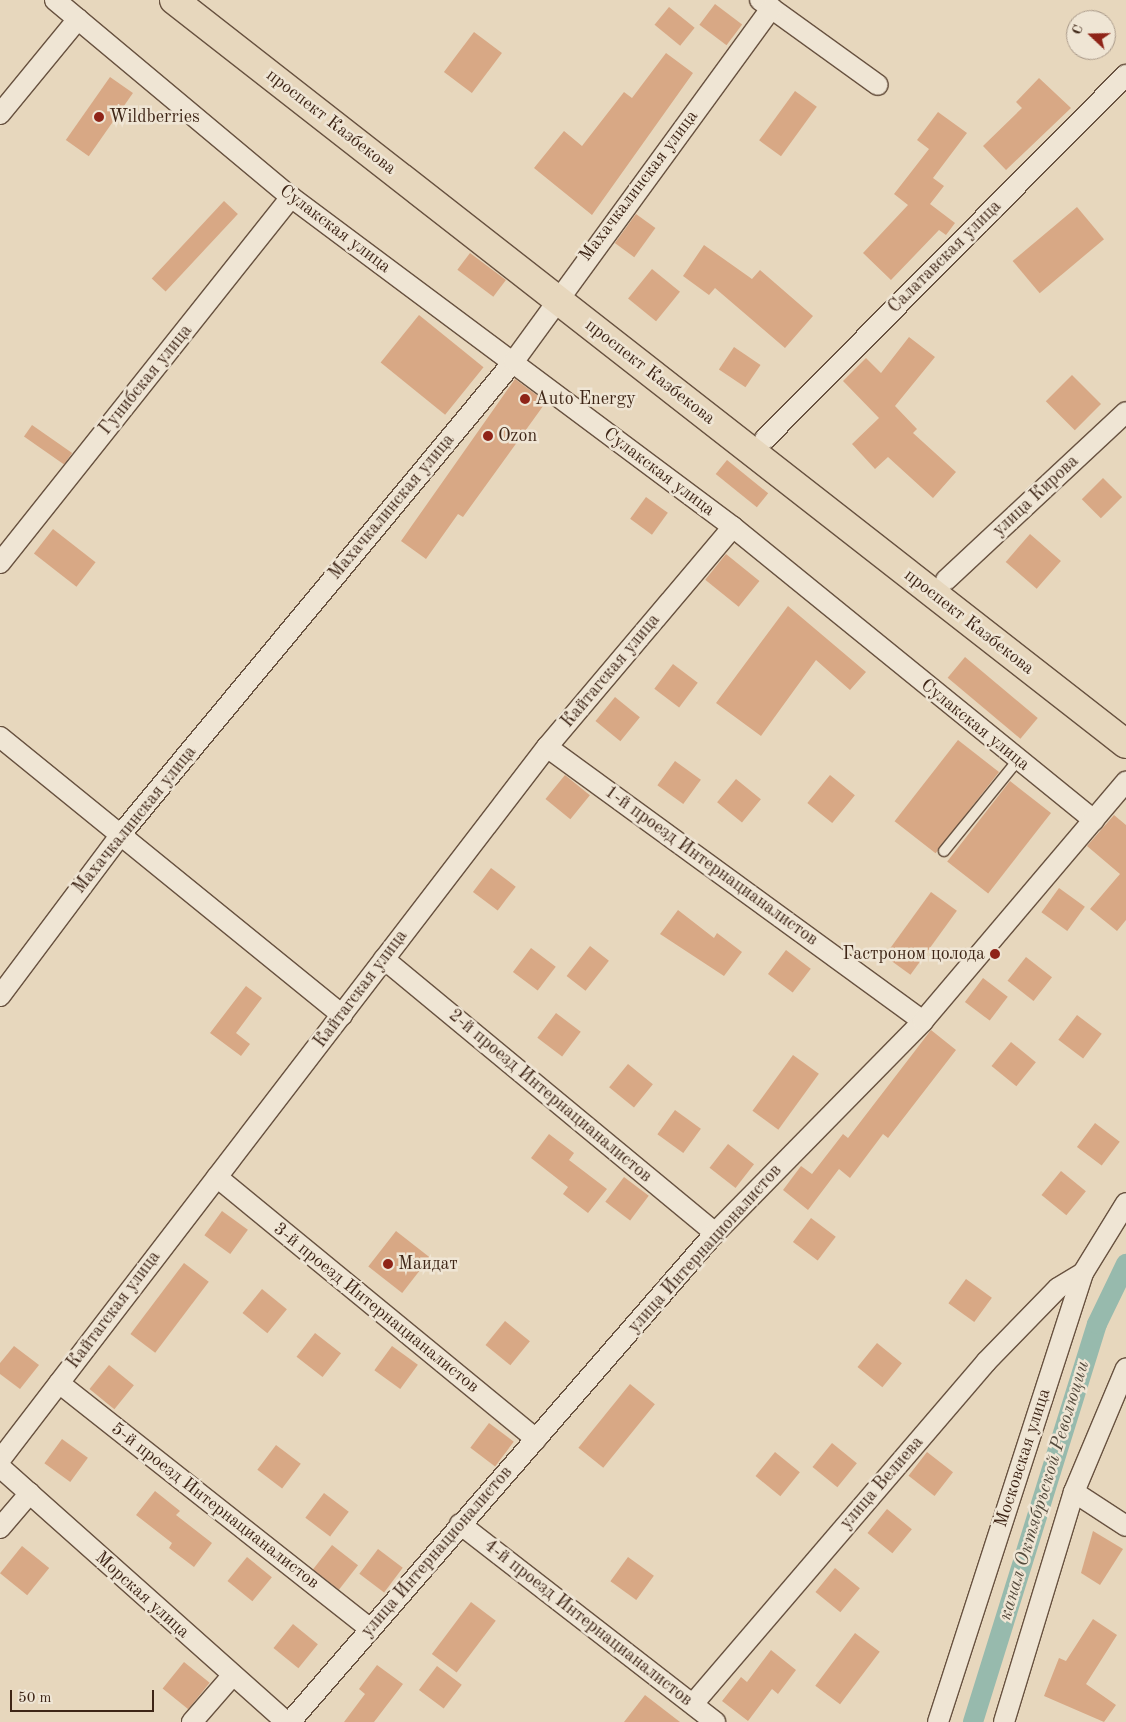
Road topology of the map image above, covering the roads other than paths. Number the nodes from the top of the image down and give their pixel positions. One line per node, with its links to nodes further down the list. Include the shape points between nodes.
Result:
1 (55, 0): 5 (street, Сулакская улица)
2 (174, 0): 10 (highway, проспект Казбекова)
3 (198, 0): 10 (highway, проспект Казбекова)
4 (766, 4): 7 (street); 10 (street, Махачкалинская улица)
5 (78, 19): 8 (street); 9 (street, Сулакская улица)
6 (1126, 75): 13 (street, Салатавская улица)
7 (878, 85)
8 (0, 114)
9 (291, 198): 11 (street, Сулакская улица); 15 (street, Гунибская улица)
10 (561, 292): 11 (street, Махачкалинская улица); 13 (highway, проспект Казбекова); 19 (highway, проспект Казбекова)
11 (514, 361): 14 (street, Сулакская улица); 24 (street, Махачкалинская улица)
12 (1126, 412): 16 (street, улица Кирова)
13 (765, 439): 16 (highway, проспект Казбекова)
14 (732, 527): 20 (street, Кайтагская улица); 21 (street, Сулакская улица)
15 (0, 563)
16 (946, 580): 17 (highway, проспект Казбекова)
17 (1126, 725)
18 (0, 737): 24 (street)
19 (1126, 744)
20 (547, 747): 26 (street, Кайтагская улица); 29 (street, 1-й проезд Интернацианалистов)
21 (1018, 760): 23 (street, Сулакская улица); 25 (lane)
22 (1126, 782): 23 (street, улица Интернационалистов)
23 (1094, 820): 29 (street, улица Интернационалистов)
24 (122, 833): 27 (street, Махачкалинская улица); 28 (street)
25 (944, 851)
26 (384, 959): 28 (street, Кайтагская улица); 32 (street, 2-й проезд Интернацианалистов)
27 (0, 996)
28 (342, 1014): 30 (street, Кайтагская улица)
29 (923, 1021): 32 (street, улица Интернационалистов)
30 (217, 1177): 35 (street, Кайтагская улица); 36 (street, 3-й проезд Интернацианалистов)
31 (1126, 1203): 33 (street, Московская улица)
32 (715, 1233): 36 (street, улица Интернационалистов)
33 (1082, 1273): 46 (street, улица Велиева, via 1058,1288 986,1362); 51 (street, Московская улица)
34 (1126, 1368): 39 (street)
35 (59, 1383): 37 (street, Кайтагская улица); 44 (street, 5-й проезд Интернацианалистов)
36 (536, 1439): 41 (street, улица Интернационалистов)
37 (0, 1460)
38 (0, 1467): 40 (street, Морская улица)
39 (1074, 1492): 42 (street); 52 (street)
40 (30, 1493): 43 (street); 45 (street, Морская улица)
41 (460, 1524): 44 (street, улица Интернационалистов); 46 (street, 4-й проезд Интернацианалистов)
42 (1126, 1526)
43 (0, 1528)
44 (370, 1629): 49 (street, улица Интернационалистов)
45 (232, 1676): 47 (street); 48 (street, Морская улица)
46 (693, 1704): 50 (street, 4-й проезд Интернацианалистов)
47 (192, 1722)
48 (286, 1722)
49 (290, 1722)
50 (715, 1722)
51 (938, 1722)
52 (1004, 1722)

